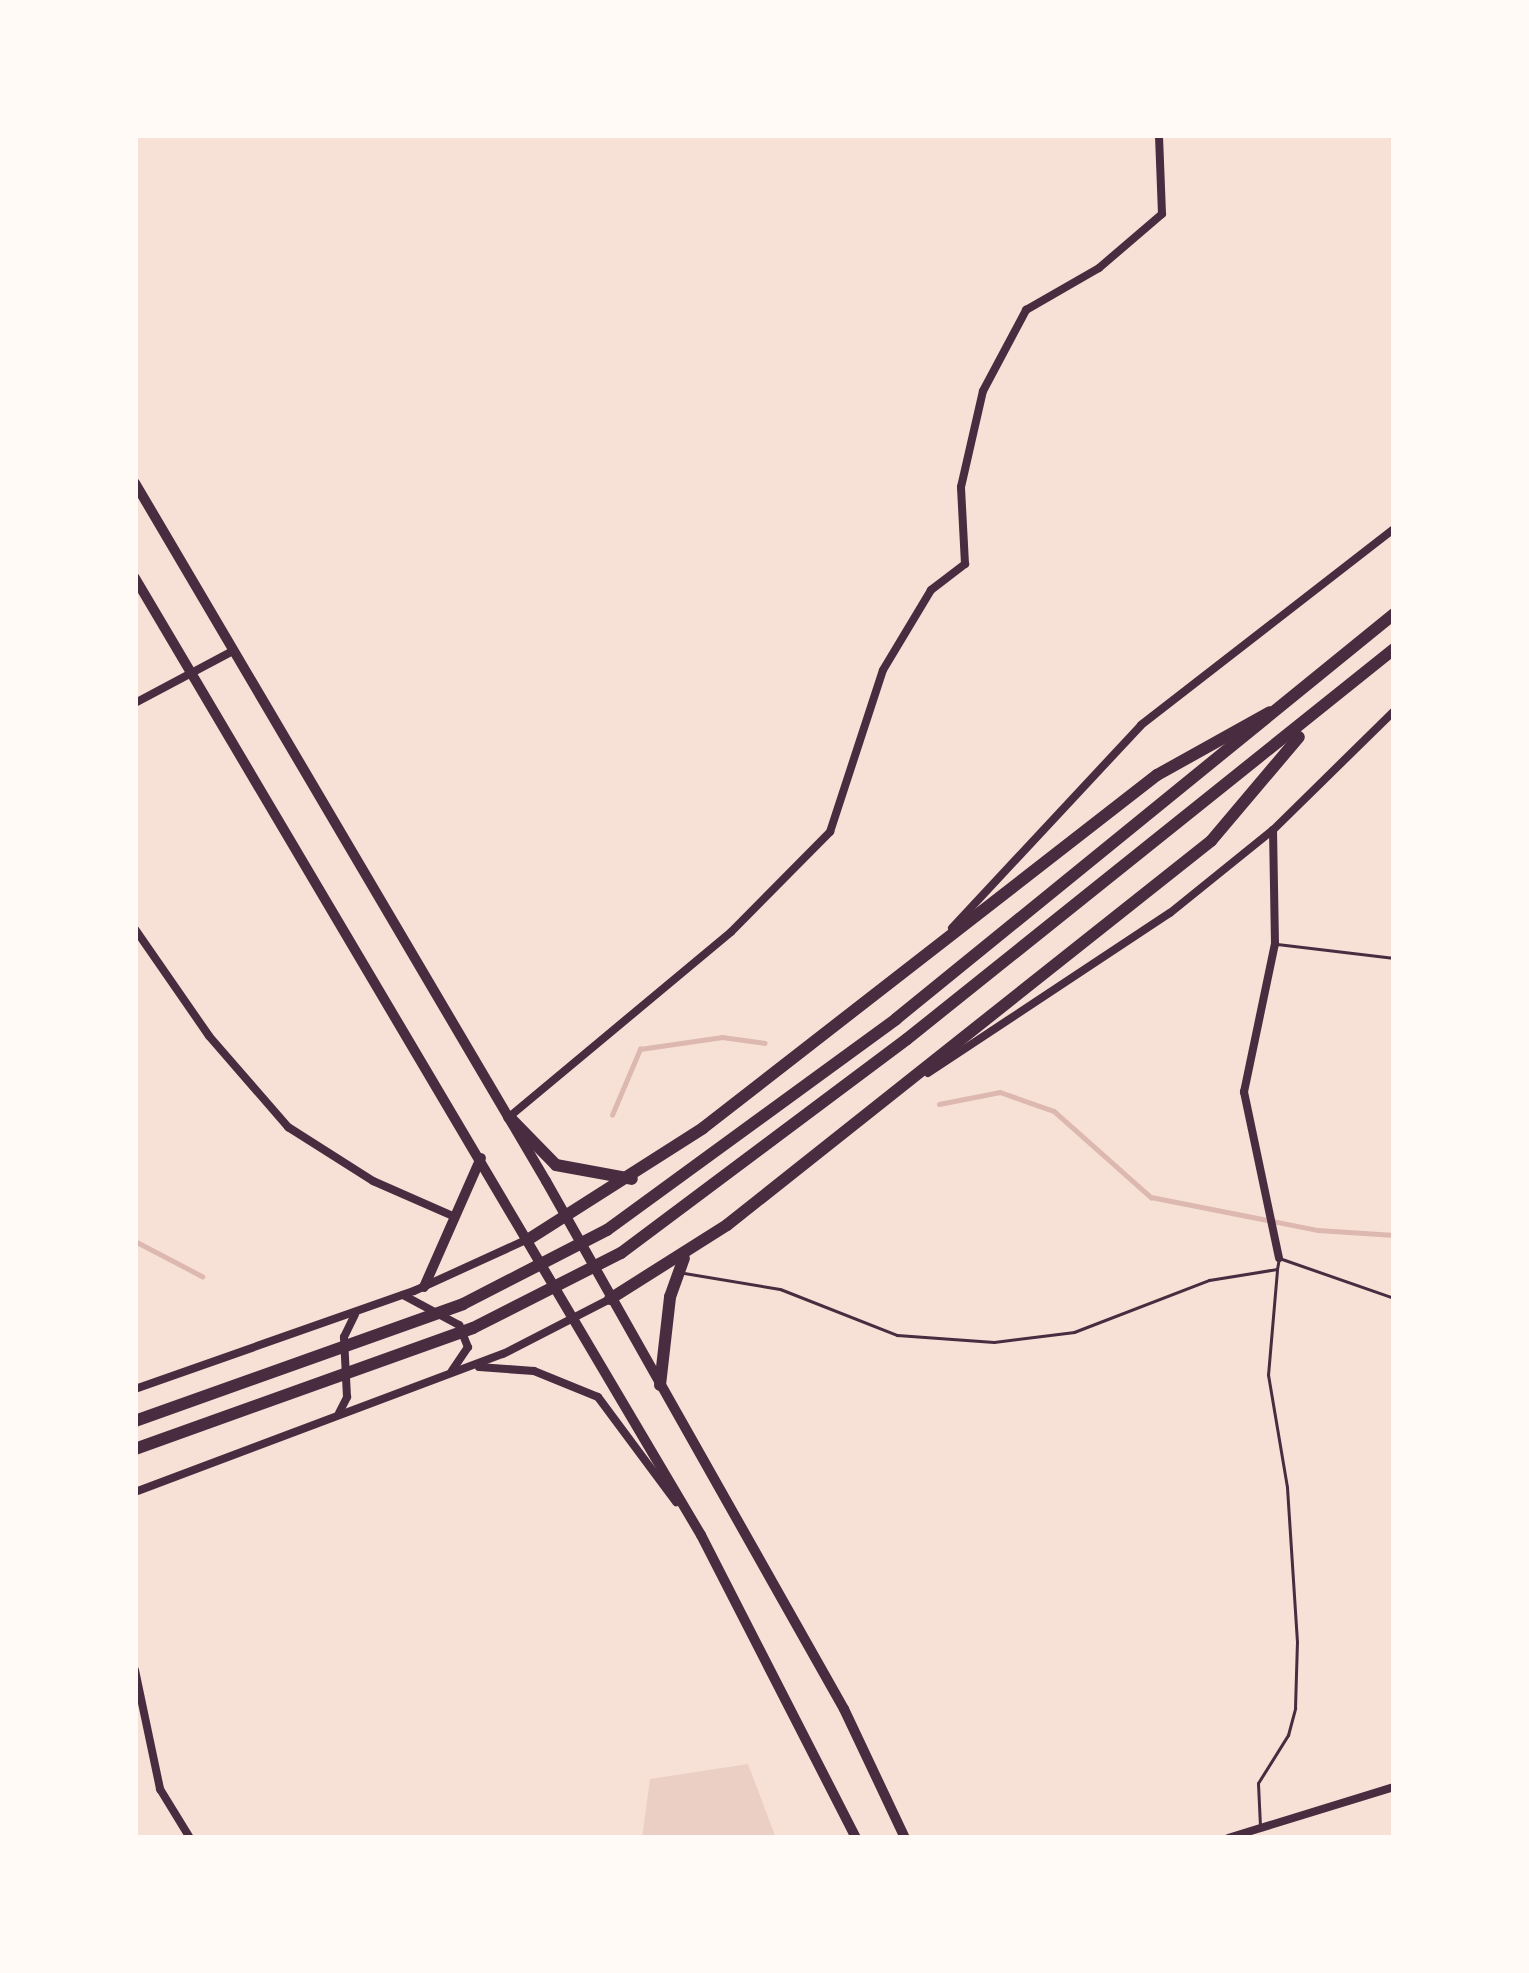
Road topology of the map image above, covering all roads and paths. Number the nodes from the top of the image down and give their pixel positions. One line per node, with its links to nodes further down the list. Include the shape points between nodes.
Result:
1 (1159, 135): 19 (street, via 1162,214 1099,268 1026,310 982,392 962,487 965,564 931,590 883,670 830,832 730,932)
2 (135, 483): 7 (main road)
3 (1394, 529): 16 (street, via 1141,725)
4 (135, 578): 8 (main road)
5 (1394, 614): 9 (highway)
6 (1394, 649): 12 (highway)
7 (235, 650): 8 (street); 19 (main road)
8 (190, 675): 10 (street); 20 (main road)
9 (1302, 693): 16 (highway, via 1157,775); 40 (highway, via 896,1019 651,1202 517,1279)
10 (135, 703)
11 (1394, 711): 13 (street)
12 (1320, 713): 18 (highway, via 1211,842); 41 (highway, via 708,1194 570,1281 426,1347)
13 (1273, 830): 15 (street); 18 (street, via 1170,913)
14 (135, 929): 22 (street, via 209,1036 288,1127 373,1181)
15 (1275, 944): 17 (lane); 26 (street, via 1244,1092)
16 (934, 947): 21 (highway)
17 (1394, 958)
18 (886, 1099): 25 (highway)
19 (509, 1117): 21 (highway, via 556,1165); 23 (main road)
20 (481, 1157): 22 (main road); 24 (main road)
21 (633, 1179): 23 (highway)
22 (454, 1216): 29 (main road)
23 (567, 1221): 24 (highway); 32 (main road)
24 (529, 1239): 29 (street); 34 (main road)
25 (687, 1252): 28 (highway); 32 (highway)
26 (1279, 1258): 27 (lane); 31 (lane)
27 (1277, 1270): 28 (lane, via 1209,1280 1074,1332 994,1342 897,1336 780,1288); 46 (lane, via 1268,1375 1287,1486 1295,1708 1258,1783)
28 (676, 1273): 37 (highway)
29 (424, 1287): 30 (street)
30 (403, 1295): 33 (street); 36 (street, via 458,1325 468,1347)
31 (1394, 1298)
32 (610, 1299): 34 (street); 37 (main road)
33 (356, 1312): 38 (street); 39 (street, via 344,1337 347,1397)
34 (574, 1316): 35 (street); 43 (main road)
35 (472, 1366): 36 (street); 43 (street, via 534,1371 598,1397)
36 (446, 1376): 39 (street)
37 (660, 1385): 49 (main road, via 844,1709)
38 (135, 1389)
39 (336, 1417): 42 (street)
40 (135, 1421)
41 (135, 1449)
42 (135, 1492)
43 (701, 1535): 48 (main road)
44 (135, 1670): 47 (street, via 160,1789)
45 (1394, 1787): 46 (street)
46 (1260, 1828): 50 (street)
47 (190, 1838)
48 (856, 1838)
49 (905, 1838)
50 (1228, 1838)

